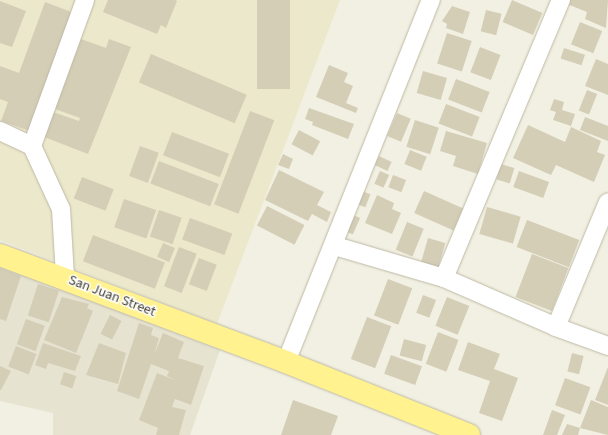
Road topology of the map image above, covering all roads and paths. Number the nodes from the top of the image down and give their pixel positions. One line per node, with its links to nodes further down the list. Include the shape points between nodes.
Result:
1 (85, 0): 5 (street)
2 (431, 0): 7 (street)
3 (561, 0): 10 (street)
4 (0, 131): 5 (street)
5 (32, 146): 9 (street, via 61,210)
6 (608, 202): 11 (street)
7 (335, 246): 10 (street); 13 (street)
8 (0, 255): 9 (main road, San Juan Street)
9 (65, 277): 13 (main road, San Juan Street)
10 (444, 278): 11 (street)
11 (556, 328): 12 (street)
12 (608, 346)
13 (286, 362): 14 (main road, San Juan Street)
14 (469, 435)

